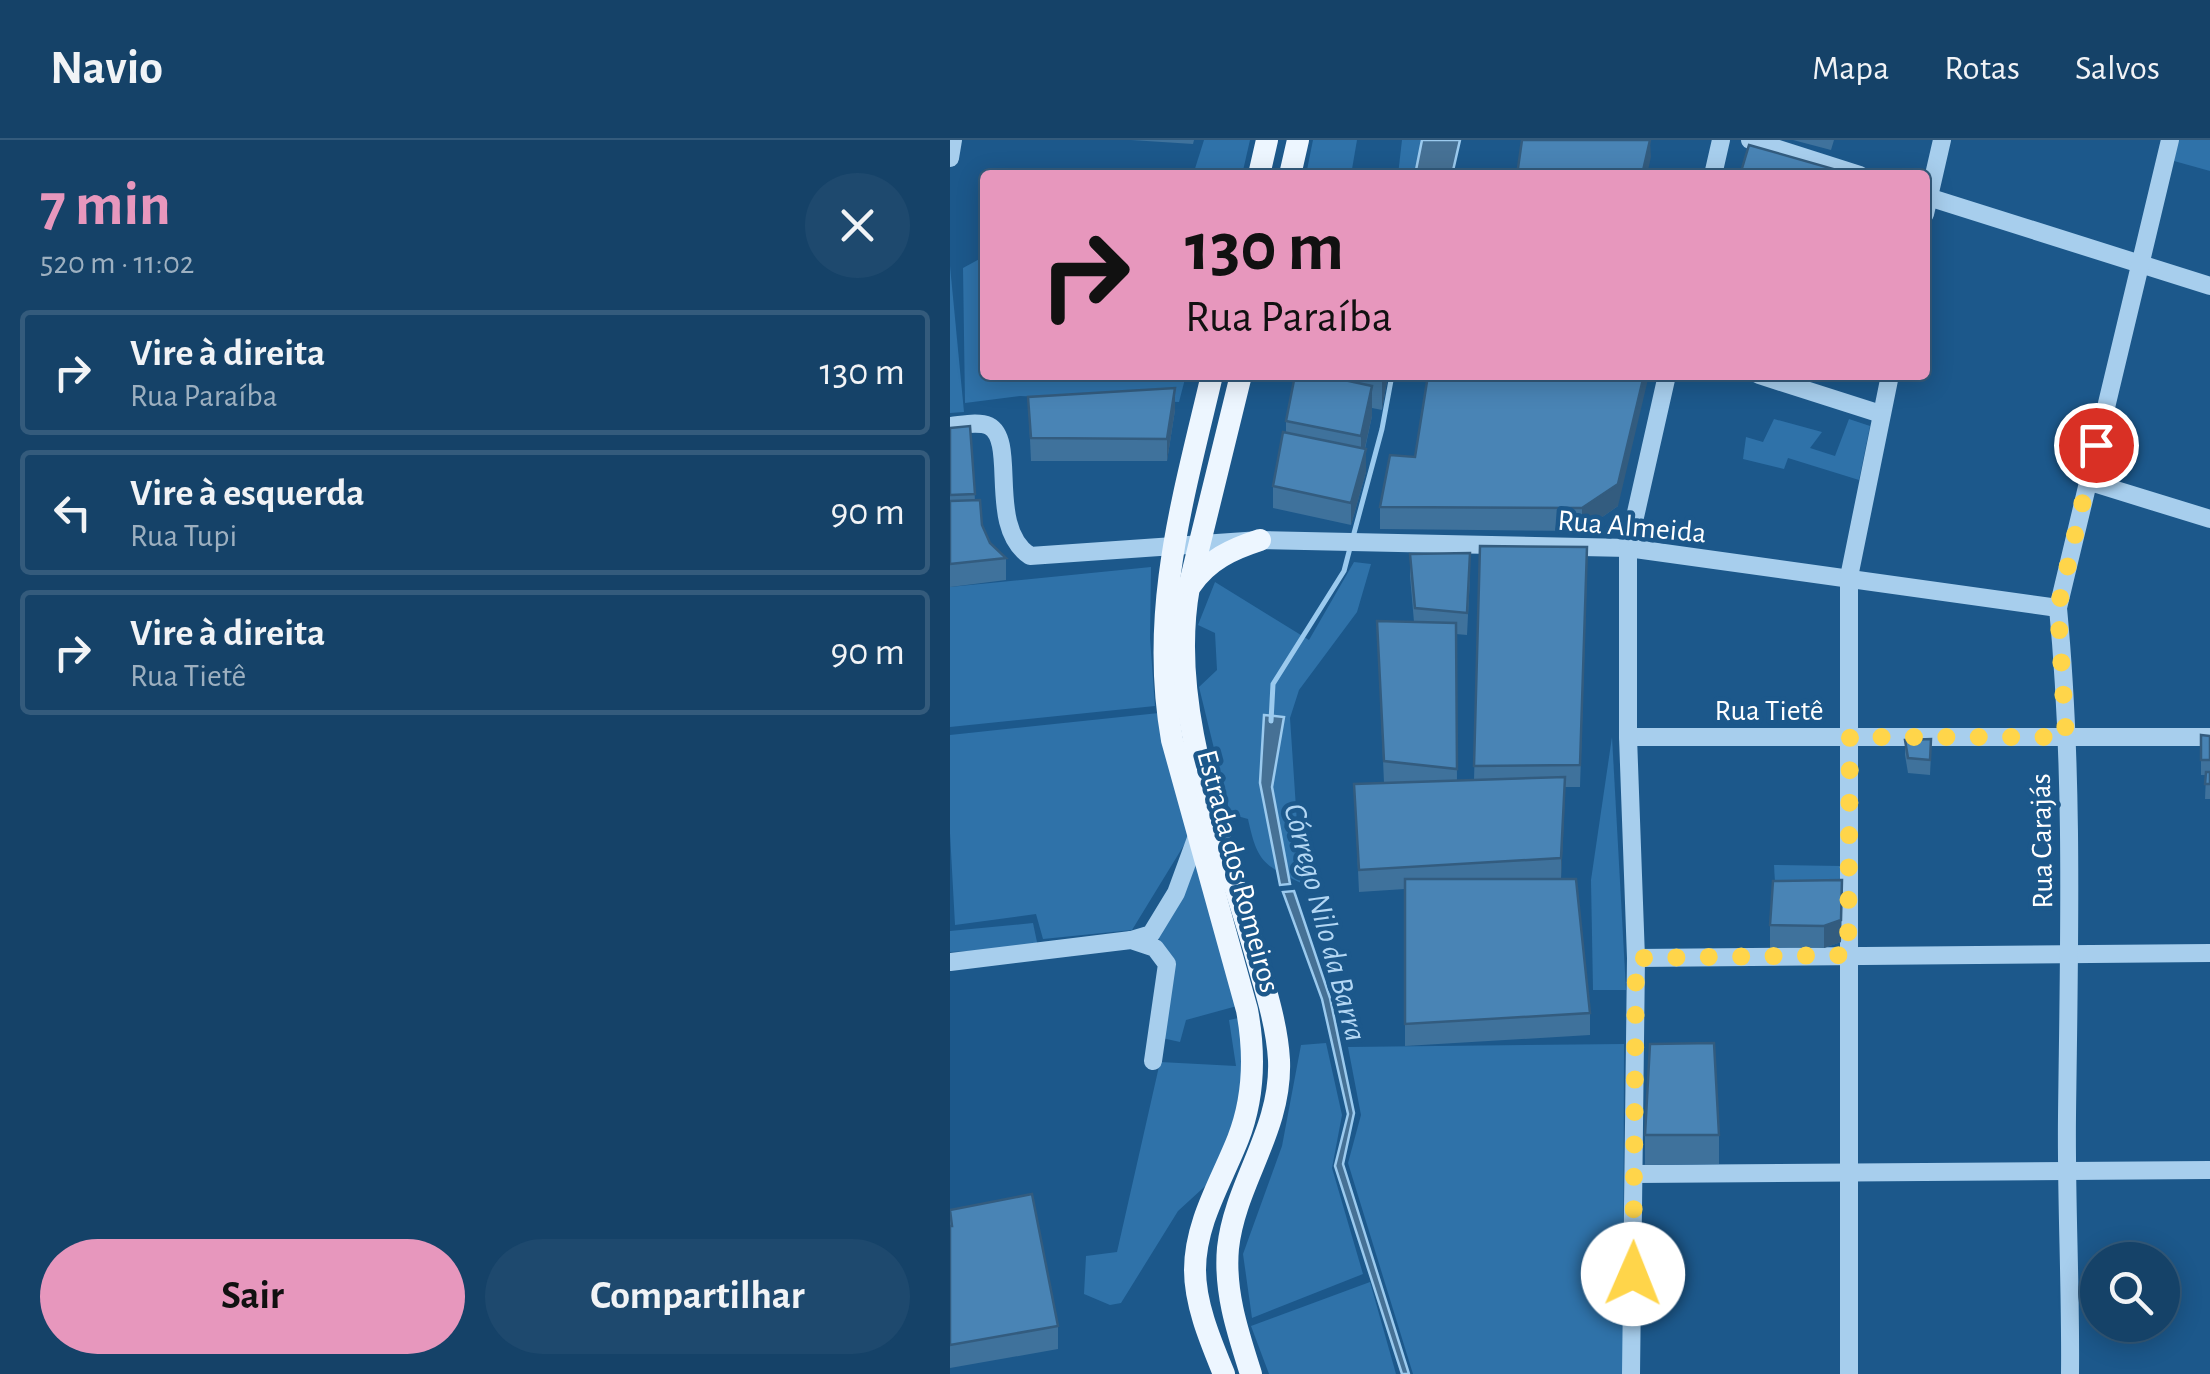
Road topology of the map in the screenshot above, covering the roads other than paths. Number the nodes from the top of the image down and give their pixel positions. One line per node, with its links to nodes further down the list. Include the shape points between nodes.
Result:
1 (953, 140): 8 (street)
2 (1267, 140): 9 (main road)
3 (1298, 140): 10 (main road)
4 (1721, 140): 11 (street)
5 (1750, 140): 12 (street)
6 (1942, 140): 13 (street)
7 (2170, 140): 15 (street, Rua Carajás)
8 (950, 158)
9 (1260, 170)
10 (1291, 170)
11 (1714, 170)
12 (1844, 170)
13 (1930, 186)
14 (1930, 203): 15 (street)
15 (2140, 264): 16 (street); 25 (street, Rua Carajás)
16 (2210, 286)
17 (1211, 380): 24 (main road, Estrada dos Romeiros)
18 (1241, 380): 26 (main road, Estrada dos Romeiros)
19 (1666, 380): 32 (street)
20 (1775, 380): 22 (street)
21 (1889, 380): 22 (street)
22 (1881, 414): 33 (street)
23 (950, 426): 31 (street, Rua Almeida, via 985,424 995,430 1006,522 1017,548 1030,556)
24 (1187, 476): 26 (main road); 31 (main road, Estrada dos Romeiros)
25 (2087, 481): 27 (street); 35 (street, Rua Carajás)
26 (1204, 519): 29 (main road); 30 (main road, Estrada dos Romeiros)
27 (2210, 519)
28 (1260, 540): 29 (street, Rua Almeida); 32 (street, Rua Almeida); 34 (main road, via 1212,563)
29 (1231, 542): 30 (street, Rua Almeida)
30 (1198, 545): 31 (street, Rua Almeida); 34 (main road, Estrada dos Romeiros)
31 (1173, 547): 40 (main road, Estrada dos Romeiros, via 1164,609 1165,697)
32 (1628, 548): 33 (street, Rua Almeida); 36 (street)
33 (1849, 577): 35 (street, Rua Almeida); 37 (street)
34 (1189, 588): 53 (main road, Estrada dos Romeiros, via 1184,648 1195,746 1260,970 1279,1061 1270,1129)
35 (2058, 608): 38 (street, Rua Carajás)
36 (1628, 737): 37 (street, Rua Tietê); 45 (street)
37 (1850, 737): 38 (street, Rua Tietê); 44 (street)
38 (2066, 737): 39 (street, Rua Tietê); 42 (street, Rua Carajás)
39 (2210, 737)
40 (1198, 833): 41 (street, via 1176,893 1151,934); 52 (main road, Estrada dos Romeiros, via 1253,1047 1248,1106)
41 (1131, 940): 46 (street); 47 (street, via 1155,948 1167,964)
42 (2070, 952): 43 (street); 44 (street); 49 (street, Rua Carajás)
43 (2210, 953)
44 (1848, 955): 45 (street); 51 (street)
45 (1636, 958): 50 (street)
46 (950, 962)
47 (1153, 1061)
48 (2210, 1170): 49 (street)
49 (2068, 1172): 51 (street); 58 (street, Rua Carajás)
50 (1634, 1174): 51 (street); 56 (street)
51 (1850, 1174): 57 (street)
52 (1200, 1233): 53 (main road); 54 (main road, Estrada dos Romeiros, via 1196,1279)
53 (1228, 1250): 55 (main road, Estrada dos Romeiros, via 1229,1294)
54 (1224, 1374)
55 (1252, 1374)
56 (1631, 1374)
57 (1848, 1374)
58 (2070, 1374)

